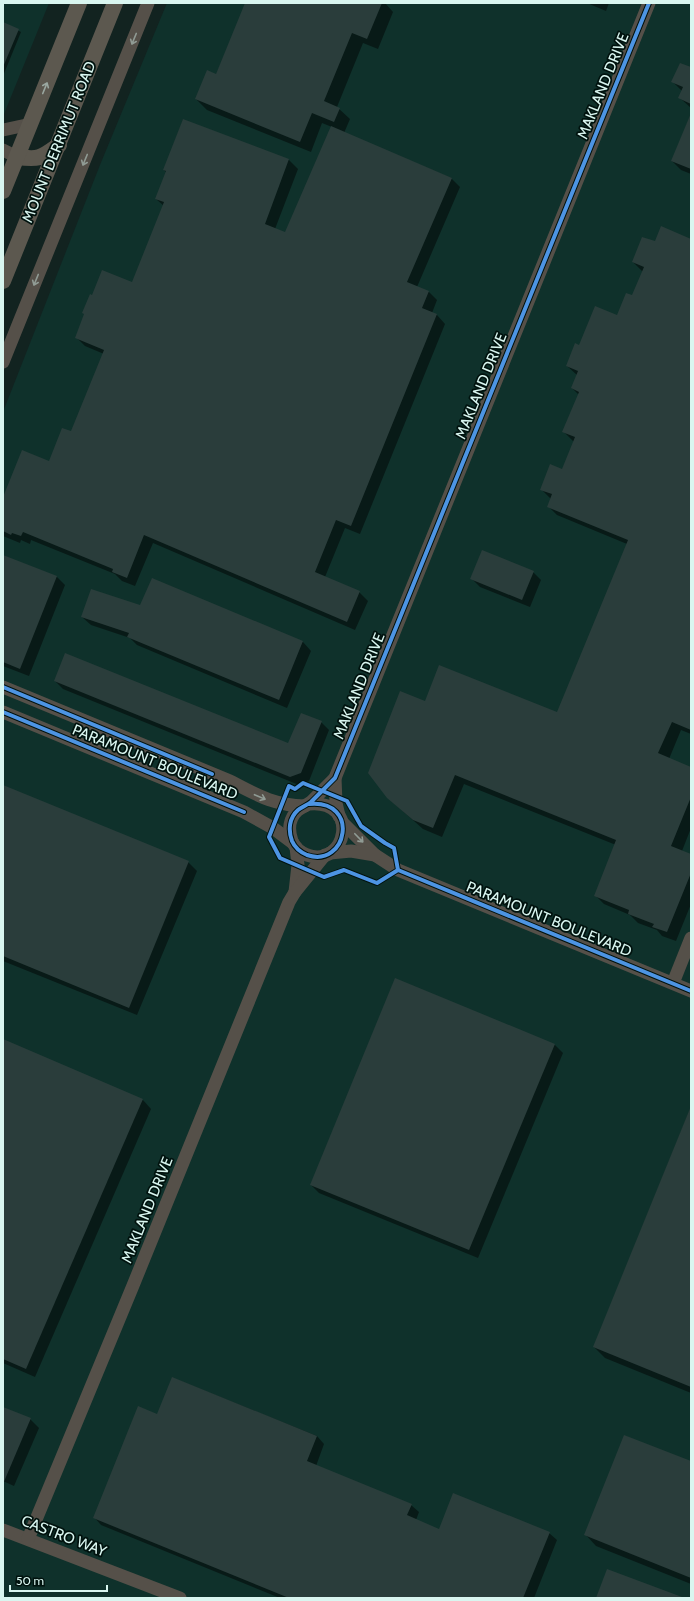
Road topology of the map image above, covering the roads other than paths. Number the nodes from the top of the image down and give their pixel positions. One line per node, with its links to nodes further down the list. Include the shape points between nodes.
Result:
1 (79, 3): 5 (main road, one-way to 1)
2 (115, 3): 7 (main road, MOUNT DERRIMUT ROAD)
3 (148, 3): 11 (street, one-way to 11)
4 (649, 3): 14 (street, MAKLAND DRIVE)
5 (31, 124): 6 (street); 8 (main road)
6 (3, 130)
7 (59, 145): 8 (main road, via 33,160); 10 (main road, MOUNT DERRIMUT ROAD)
8 (10, 154): 9 (main road)
9 (3, 192)
10 (3, 281)
11 (3, 362)
12 (3, 687): 15 (street, PARAMOUNT BOULEVARD, one-way to 15, via 230,781 256,796 282,803)
13 (3, 712): 17 (street, PARAMOUNT BOULEVARD, via 244,812 273,828)
14 (335, 778): 15 (street, MAKLAND DRIVE); 16 (street, MAKLAND DRIVE, via 336,802)
15 (307, 805): 16 (street, via 326,805 334,809); 17 (street, via 297,810 292,818 290,835)
16 (341, 819): 18 (street, via 342,840 337,848); 19 (street, PARAMOUNT BOULEVARD, one-way to 19)
17 (294, 845): 18 (street, via 310,856); 20 (street, MAKLAND DRIVE, via 298,865)
18 (328, 854): 19 (street, PARAMOUNT BOULEVARD, via 351,851); 20 (street, MAKLAND DRIVE)
19 (375, 855): 22 (street, PARAMOUNT BOULEVARD, via 406,873)
20 (295, 892): 25 (street, MAKLAND DRIVE)
21 (691, 938): 22 (street)
22 (673, 983): 23 (street, PARAMOUNT BOULEVARD)
23 (691, 991)
24 (3, 1530): 25 (street, CASTRO WAY)
25 (28, 1539): 26 (street, CASTRO WAY)
26 (180, 1598)

